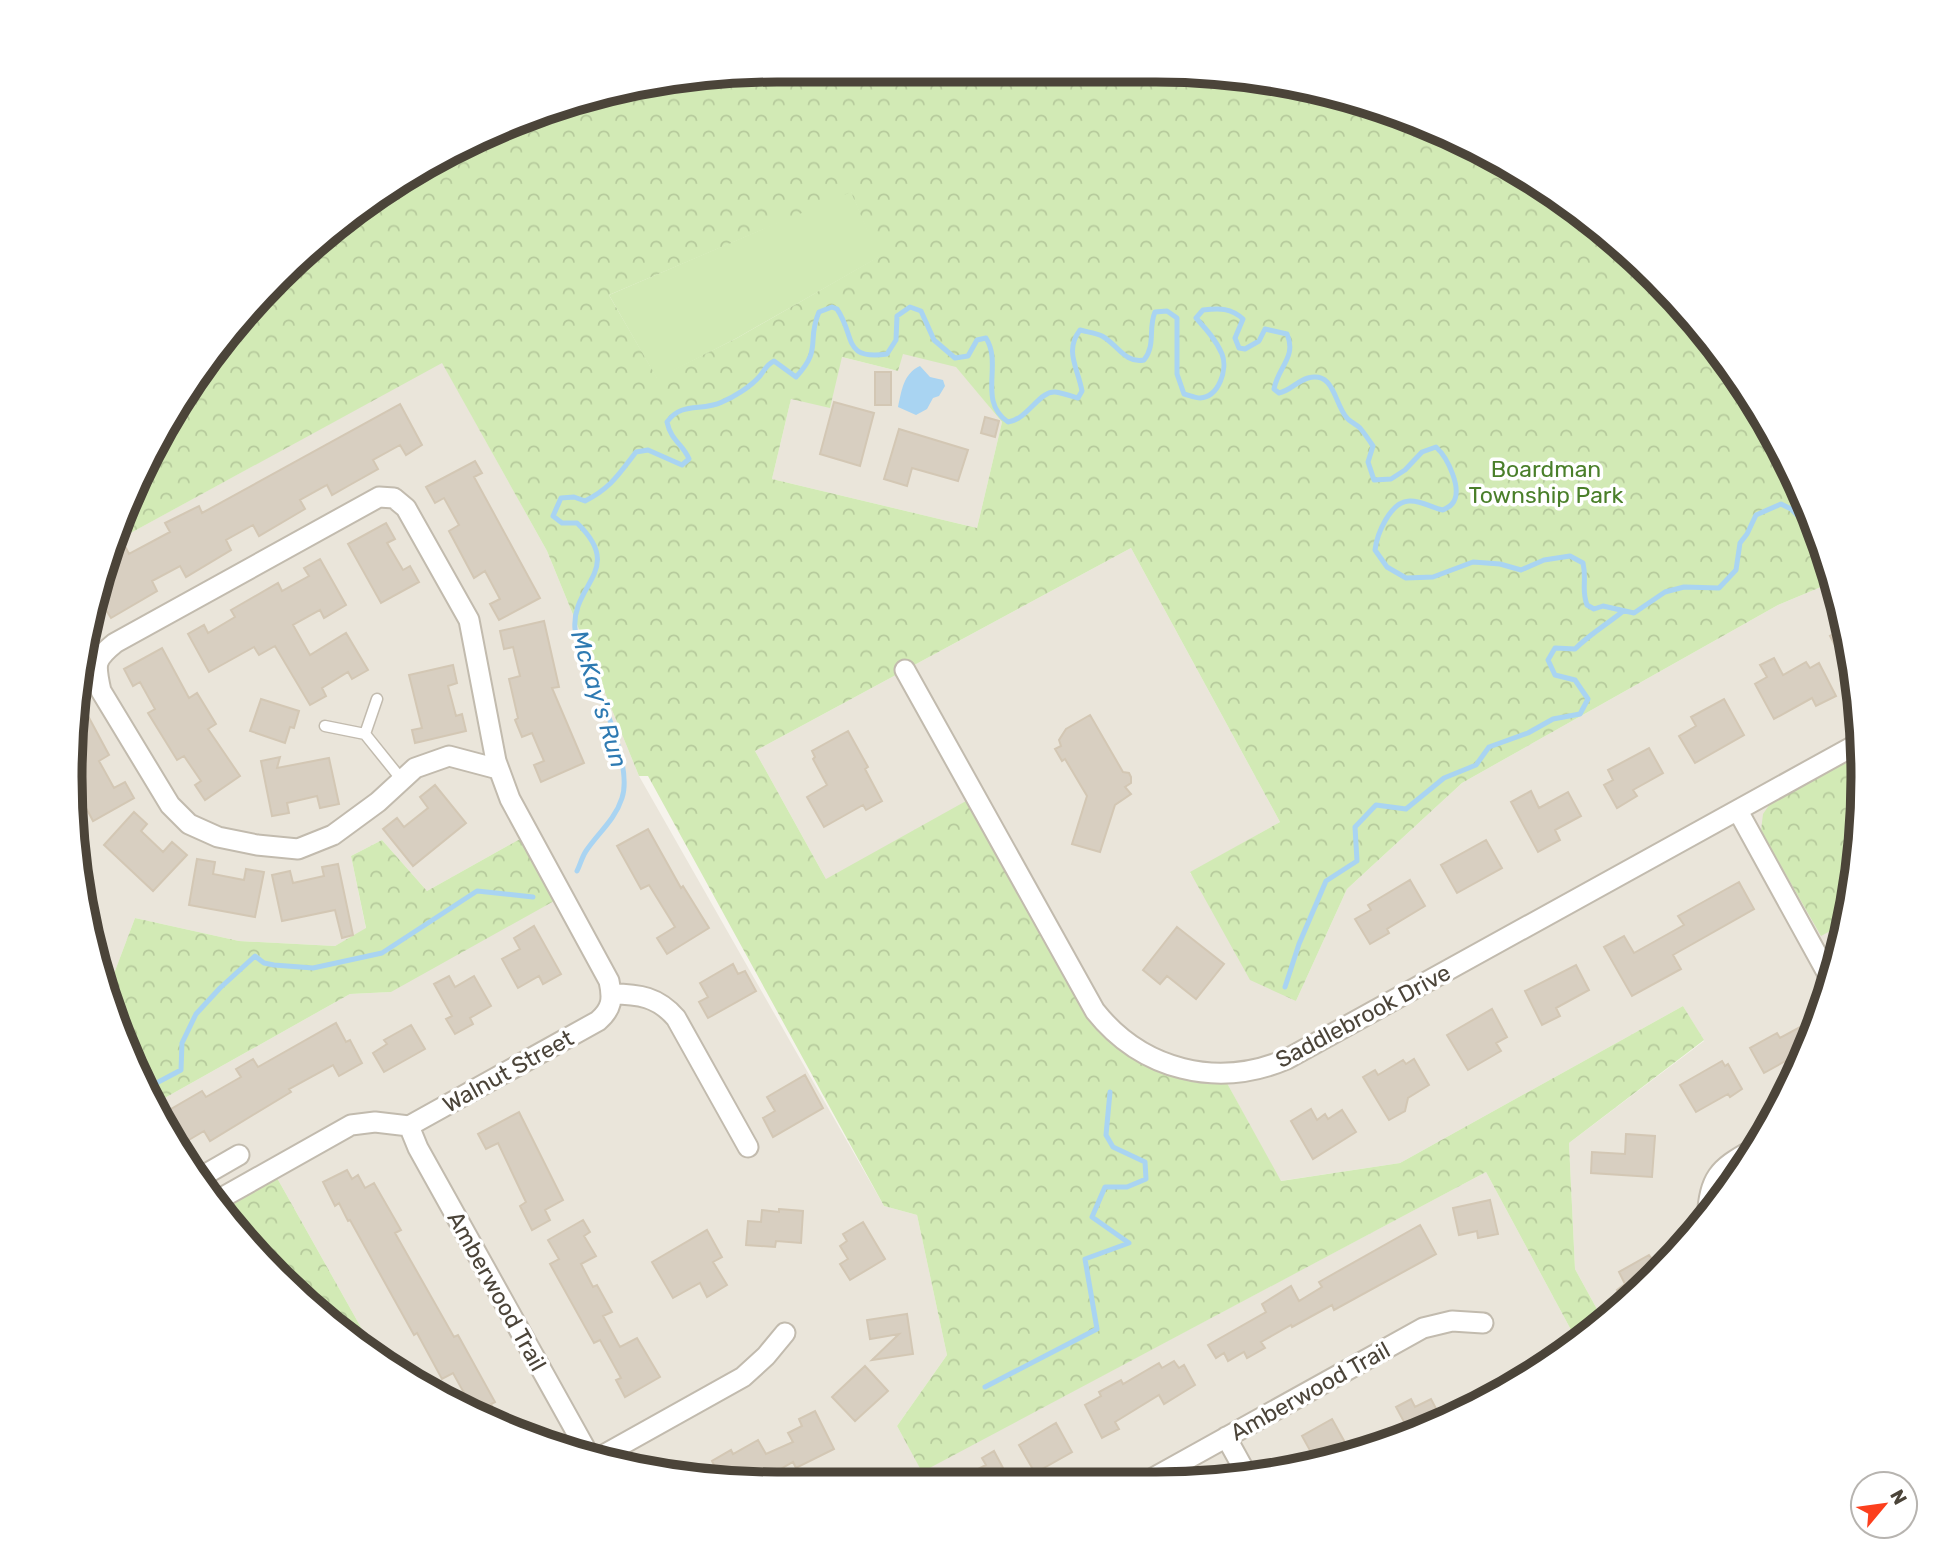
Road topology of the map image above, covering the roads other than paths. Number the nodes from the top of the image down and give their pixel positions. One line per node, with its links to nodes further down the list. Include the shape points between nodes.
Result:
1 (905, 670): 8 (street, Saddlebrook Drive, via 1095,1010 1135,1049 1188,1071 1240,1073 1287,1059)
2 (377, 699): 4 (lane)
3 (325, 726): 4 (lane)
4 (365, 734): 7 (lane)
5 (1850, 748): 8 (street, Saddlebrook Drive)
6 (498, 769): 7 (street, via 449,755 415,768); 7 (street, via 469,620 406,508 394,498 379,497 99,656 96,669 101,691 170,805 189,824 218,837 298,849 333,835); 10 (street, via 609,981)
7 (402, 780)
8 (1738, 811): 9 (street)
9 (1824, 967)
10 (612, 995): 11 (street, Walnut Street, via 610,1008 597,1021); 12 (street, via 640,994 668,1008)
11 (409, 1126): 17 (street, via 351,1125); 21 (street, Amberwood Trail)
12 (748, 1147)
13 (239, 1156): 15 (street)
14 (1736, 1159): 16 (street, via 1716,1177)
15 (207, 1174)
16 (1713, 1192)
17 (224, 1197)
18 (1483, 1323): 20 (street, Amberwood Trail, via 1452,1321 1423,1328)
19 (785, 1333): 22 (street, via 743,1377)
20 (1226, 1437): 23 (street); 24 (street, Amberwood Trail)
21 (583, 1444)
22 (610, 1451)
23 (1242, 1466)
24 (1164, 1472)

